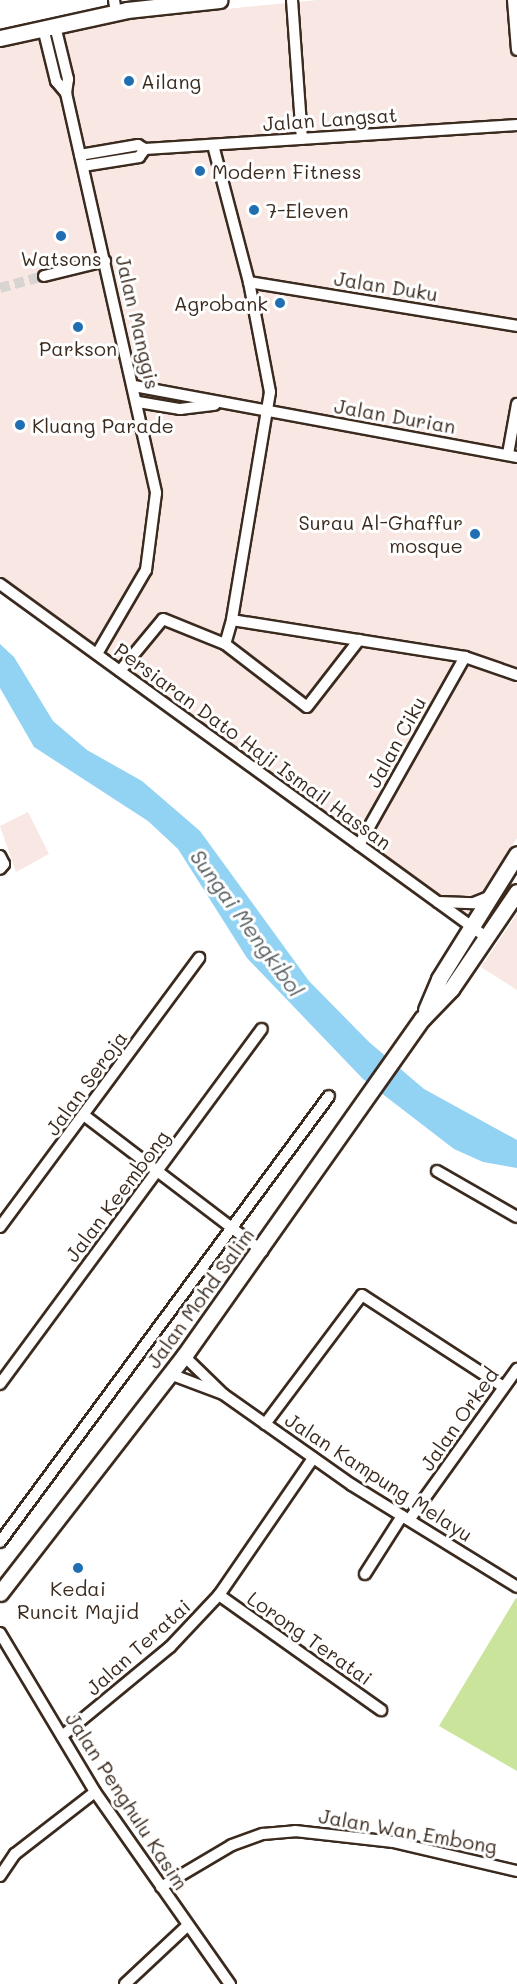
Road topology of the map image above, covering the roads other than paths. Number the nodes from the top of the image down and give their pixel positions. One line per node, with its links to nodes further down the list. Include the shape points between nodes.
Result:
1 (219, 0): 4 (street)
2 (292, 0): 9 (street)
3 (513, 0): 7 (street)
4 (120, 6): 5 (street)
5 (49, 27): 6 (street); 11 (street, Jalan Manggis, via 56,81 66,93)
6 (0, 38)
7 (517, 50)
8 (517, 125): 9 (street, Jalan Langsat)
9 (302, 139): 10 (street, Jalan Langsat)
10 (213, 145): 11 (street, Jalan Langsat, via 145,149 138,146); 14 (street)
11 (82, 161): 12 (street, Jalan Manggis)
12 (105, 261): 13 (street); 16 (street, Jalan Manggis)
13 (44, 276)
14 (249, 282): 15 (street, Jalan Duku); 20 (street, via 270,392)
15 (517, 326)
16 (134, 386): 17 (street, Jalan Manggis); 19 (street, Jalan Durian, via 182,393)
17 (138, 402): 19 (street, Jalan Durian, via 180,409); 26 (street, Jalan Manggis, via 156,493 150,552 142,581)
18 (517, 404): 21 (street)
19 (220, 405): 20 (street, Jalan Durian)
20 (267, 413): 21 (street, Jalan Durian); 23 (street)
21 (512, 455)
22 (0, 584): 26 (street, Persiaran Dato Haji Ismail Hassan)
23 (232, 620): 24 (street); 25 (street)
24 (359, 640): 25 (street, via 307,707); 27 (street)
25 (225, 644): 28 (street, via 163,619)
26 (97, 654): 28 (street, Persiaran Dato Haji Ismail Hassan)
27 (465, 657): 29 (street); 30 (street, Jalan Ciku)
28 (120, 671): 30 (street, Persiaran Dato Haji Ismail Hassan)
29 (517, 675)
30 (359, 845): 36 (street, Persiaran Dato Haji Ismail Hassan)
31 (517, 854): 35 (street, Jalan Mohd Salim)
32 (0, 856): 33 (street, via 4,864)
33 (0, 869)
34 (517, 892): 38 (street, Jalan Mohd Salim)
35 (491, 896): 36 (street, via 474,903); 37 (street, Jalan Mohd Salim)
36 (438, 902): 37 (street, Persiaran Dato Haji Ismail Hassan)
37 (471, 926): 38 (street, Persiaran Dato Haji Ismail Hassan); 40 (street, Jalan Mohd Salim, via 439,979)
38 (486, 937): 40 (street, Jalan Mohd Salim, via 451,989)
39 (199, 958): 43 (street, Jalan Seroja)
40 (422, 1019): 49 (street, Jalan Mohd Salim)
41 (262, 1029): 45 (street, Jalan Keembong)
42 (329, 1096): 48 (street, Jalan Mohd Salim)
43 (85, 1116): 45 (street); 47 (street, Jalan Seroja)
44 (436, 1171): 46 (street)
45 (157, 1172): 48 (street); 53 (street, Jalan Keembong)
46 (517, 1217)
47 (0, 1227)
48 (232, 1228): 49 (street); 59 (street, Jalan Mohd Salim)
49 (262, 1251): 50 (street, Jalan Mohd Salim)
50 (184, 1356): 52 (street, Jalan Mohd Salim); 55 (street, Jalan Kampung Melayu)
51 (517, 1369): 54 (street, Jalan Orked)
52 (170, 1374): 55 (street, Jalan Kampung Melayu); 60 (street, Jalan Mohd Salim)
53 (0, 1384)
54 (502, 1386): 56 (street, via 362,1295); 58 (street, Jalan Orked)
55 (223, 1394): 56 (street, Jalan Kampung Melayu)
56 (265, 1424): 57 (street, Jalan Kampung Melayu)
57 (313, 1458): 58 (street, Jalan Kampung Melayu); 65 (street, Jalan Teratai)
58 (406, 1518): 62 (street, Jalan Orked); 63 (street, Jalan Kampung Melayu)
59 (0, 1542)
60 (20, 1569): 61 (street); 64 (street, Jalan Mohd Salim)
61 (0, 1571)
62 (365, 1574)
63 (517, 1587)
64 (0, 1593)
65 (219, 1595): 67 (street, Lorong Teratai); 68 (street, Jalan Teratai, via 170,1647)
66 (0, 1633): 68 (street, Jalan Penghulu Kasim)
67 (381, 1710)
68 (62, 1736): 69 (street, Jalan Penghulu Kasim)
69 (95, 1792): 71 (street, via 15,1854); 72 (street, Jalan Penghulu Kasim)
70 (517, 1871): 72 (street, Jalan Wan Embong, via 393,1842 295,1831 263,1834 232,1845)
71 (0, 1876)
72 (161, 1887): 73 (street, Jalan Penghulu Kasim)
73 (188, 1925): 74 (street); 75 (street, Jalan Penghulu Kasim)
74 (125, 1984)
75 (230, 1984)

